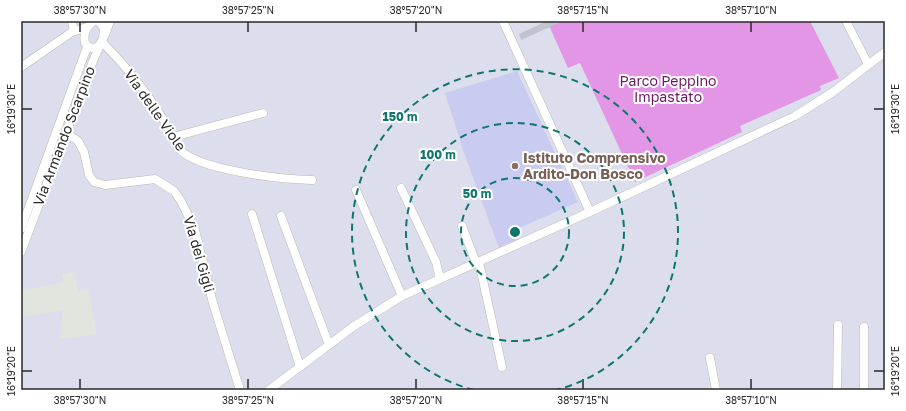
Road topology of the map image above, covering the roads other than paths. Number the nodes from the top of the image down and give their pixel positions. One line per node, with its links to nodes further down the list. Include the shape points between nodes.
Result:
1 (72, 21): 8 (street)
2 (94, 21): 7 (street)
3 (98, 21): 11 (street, via 104,28)
4 (110, 21): 11 (street, Via Armando Scarpino)
5 (503, 21): 22 (street)
6 (846, 21): 14 (street)
7 (87, 27): 8 (street); 9 (street)
8 (74, 31): 10 (street)
9 (84, 38): 10 (street, via 71,37); 12 (street)
10 (62, 40): 15 (street)
11 (102, 42): 12 (street, via 95,48); 17 (street, Via Armando Scarpino); 18 (street, Via delle Viole, via 139,84)
12 (87, 47): 26 (street, Via Armando Scarpino)
13 (885, 52): 14 (street)
14 (868, 64): 22 (street, via 833,92 795,116)
15 (21, 67)
16 (263, 113): 18 (street)
17 (66, 133): 27 (street, Via Armando Scarpino); 37 (street, Via dei Gigli, via 78,141 84,152 89,175 94,182 105,185 155,179 174,191 181,200 196,230 213,303)
18 (173, 137): 19 (street, Via delle Viole, via 184,154 207,163 282,179)
19 (312, 180)
20 (401, 188): 29 (street, via 436,262)
21 (356, 190): 30 (street)
22 (590, 212): 28 (street)
23 (252, 214): 35 (street)
24 (281, 216): 33 (street)
25 (462, 226): 28 (street)
26 (21, 229)
27 (21, 252)
28 (477, 262): 29 (street); 36 (street)
29 (440, 279): 30 (street)
30 (402, 296): 33 (street, via 367,317)
31 (838, 325): 40 (street)
32 (864, 327): 41 (street)
33 (329, 345): 35 (street)
34 (710, 358): 39 (street)
35 (300, 367): 38 (street)
36 (502, 367)
37 (240, 390)
38 (269, 390)
39 (716, 390)
40 (838, 390)
41 (864, 390)

